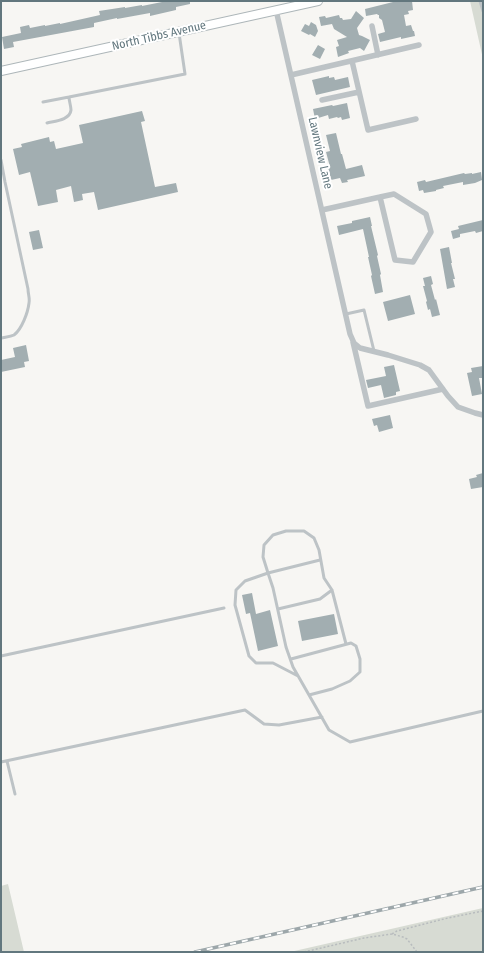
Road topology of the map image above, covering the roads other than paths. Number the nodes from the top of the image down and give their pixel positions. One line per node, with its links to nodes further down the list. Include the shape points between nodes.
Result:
1 (318, 1): 3 (street, North Tibbs Avenue)
2 (480, 1): 4 (lane)
3 (276, 10): 6 (street, North Tibbs Avenue); 11 (street, Lawnview Lane)
4 (483, 11)
5 (372, 26): 8 (street)
6 (179, 32): 10 (street, North Tibbs Avenue); 13 (lane, via 185,74)
7 (419, 45): 8 (street)
8 (378, 55): 9 (street)
9 (352, 61): 11 (street); 12 (street)
10 (1, 71)
11 (291, 75): 20 (street, Lawnview Lane)
12 (360, 92): 14 (street); 16 (street, via 368,130)
13 (69, 97): 15 (lane); 17 (lane, via 71,110 68,116)
14 (322, 100)
15 (43, 102)
16 (416, 119)
17 (47, 123)
18 (1, 160): 22 (lane, via 30,302 23,323 17,331 13,335)
19 (380, 197): 19 (street, via 395,260 413,262 431,232 426,214 394,194); 20 (street)
20 (322, 210): 21 (street, Lawnview Lane)
21 (346, 314): 23 (street, Lawnview Lane); 24 (lane, via 364,310)
22 (1, 338)
23 (352, 339): 24 (street, via 360,348); 25 (street, Lawnview Lane, via 368,406)
24 (374, 351): 25 (street, via 430,370)
25 (443, 389): 26 (street, via 458,407)
26 (483, 415)
27 (320, 560): 28 (lane); 28 (lane, via 314,538 304,531 286,531 273,535 264,545 263,557); 29 (lane, via 324,578)
28 (268, 573): 31 (lane); 35 (lane, via 245,581 236,590 235,605 249,656 256,663 274,663)
29 (332, 590): 31 (lane, via 320,598); 32 (lane)
30 (224, 608): 33 (lane)
31 (278, 609): 34 (lane)
32 (346, 644): 34 (lane); 36 (lane, via 356,646 360,672 350,681)
33 (1, 656)
34 (291, 660): 35 (lane)
35 (298, 676): 36 (lane)
36 (309, 695): 38 (lane)
37 (483, 712): 38 (lane, via 350,742 329,730)
38 (322, 717): 39 (lane, via 279,725 264,724 245,710)
39 (7, 760): 40 (lane); 41 (lane)
40 (1, 762)
41 (15, 794)

